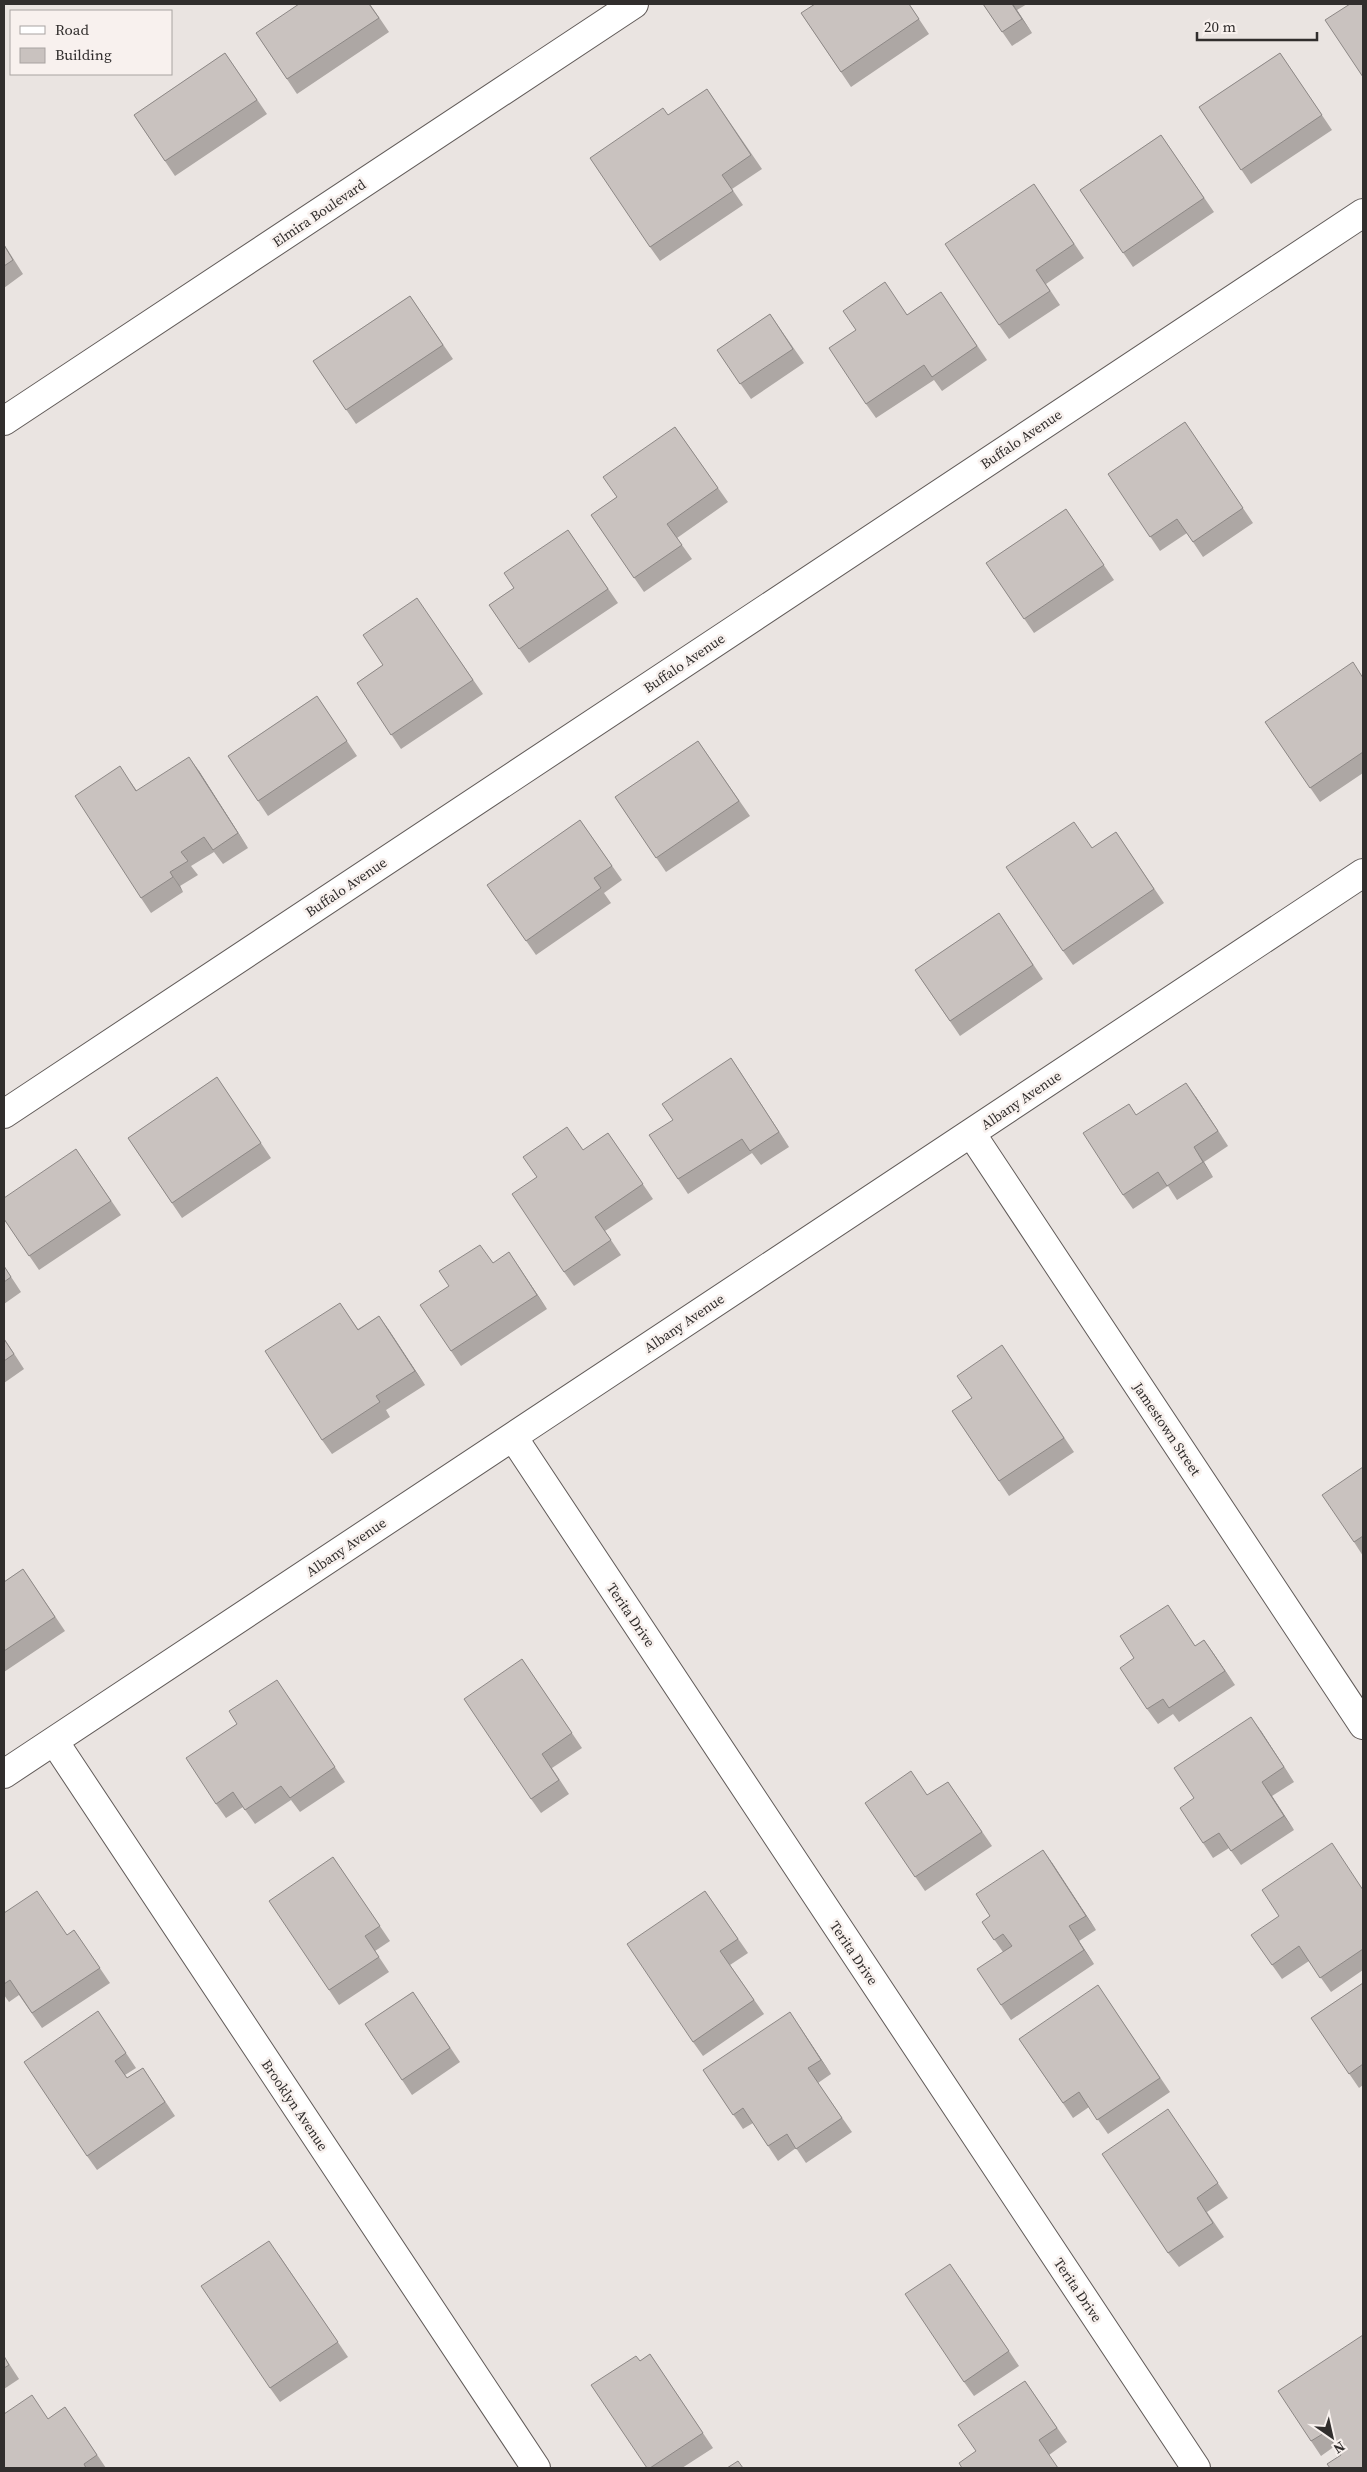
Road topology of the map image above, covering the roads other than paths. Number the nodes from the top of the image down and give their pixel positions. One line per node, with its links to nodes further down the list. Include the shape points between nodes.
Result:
1 (634, 4): 3 (street, Elmira Boulevard)
2 (1363, 213): 5 (street, Buffalo Avenue)
3 (4, 421)
4 (1363, 873): 6 (street, Albany Avenue)
5 (4, 1114)
6 (971, 1133): 7 (street, Albany Avenue); 8 (street, Jamestown Street)
7 (512, 1437): 9 (street, Albany Avenue); 12 (street, Terita Drive)
8 (1363, 1725)
9 (54, 1741): 10 (street, Albany Avenue); 11 (street, Brooklyn Avenue)
10 (4, 1774)
11 (536, 2468)
12 (1196, 2468)

